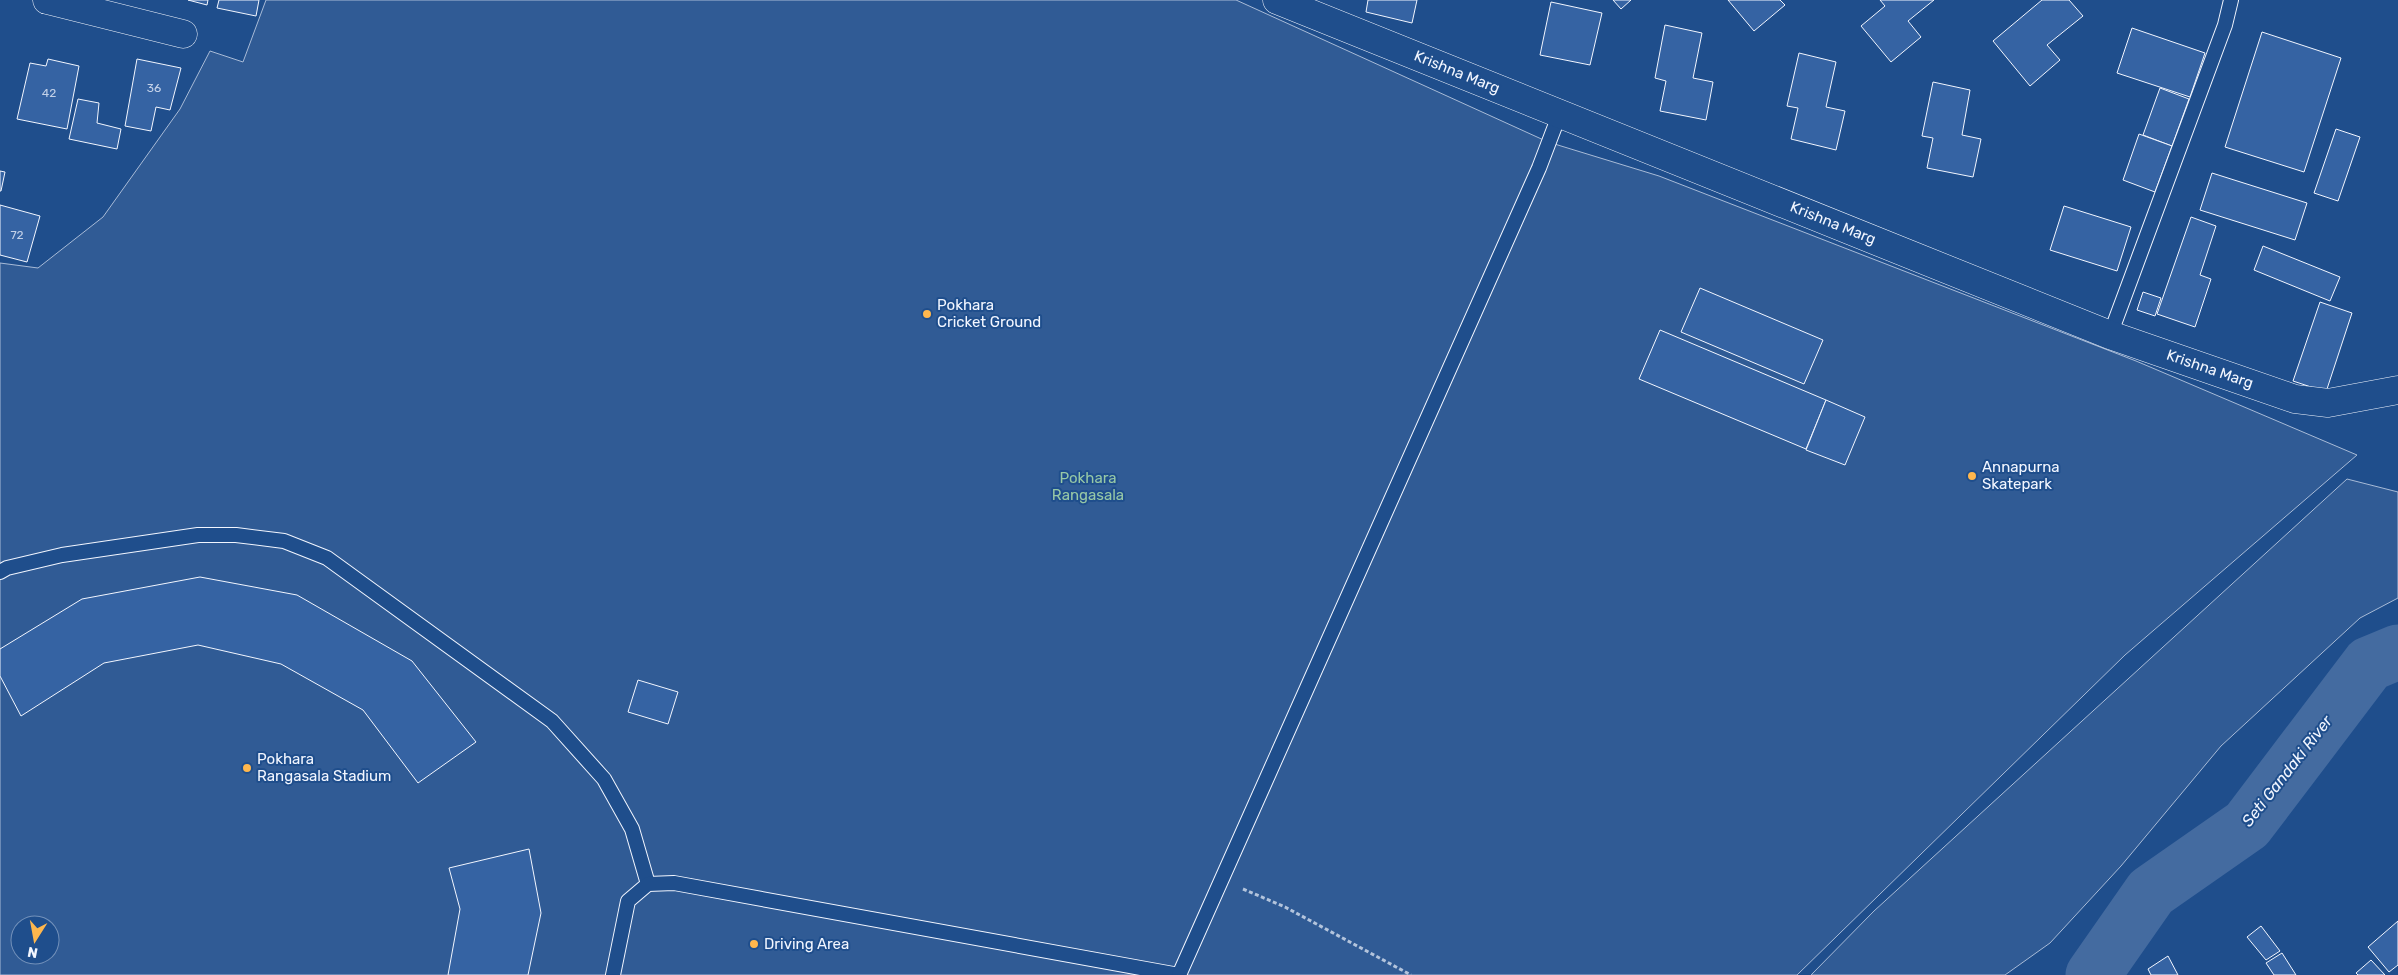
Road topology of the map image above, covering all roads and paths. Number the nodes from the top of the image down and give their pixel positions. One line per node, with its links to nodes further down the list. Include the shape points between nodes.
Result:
1 (47, 0): 4 (street)
2 (1277, 0): 5 (street, Krishna Marg)
3 (2231, 0): 6 (lane, via 2225,25)
4 (183, 34)
5 (1560, 113): 6 (street, Krishna Marg); 9 (lane, via 1535,177)
6 (2110, 335): 7 (street, Krishna Marg, via 2295,399 2328,403)
7 (2398, 390)
8 (0, 572): 10 (lane, via 62,555 198,535 236,535 284,541 327,558 552,721 604,779 632,829)
9 (1222, 880): 12 (lane); 13 (path, via 1285,907)
10 (648, 884): 11 (lane, via 628,901); 12 (lane, via 674,883)
11 (613, 975)
12 (1179, 975)
13 (1412, 975)

